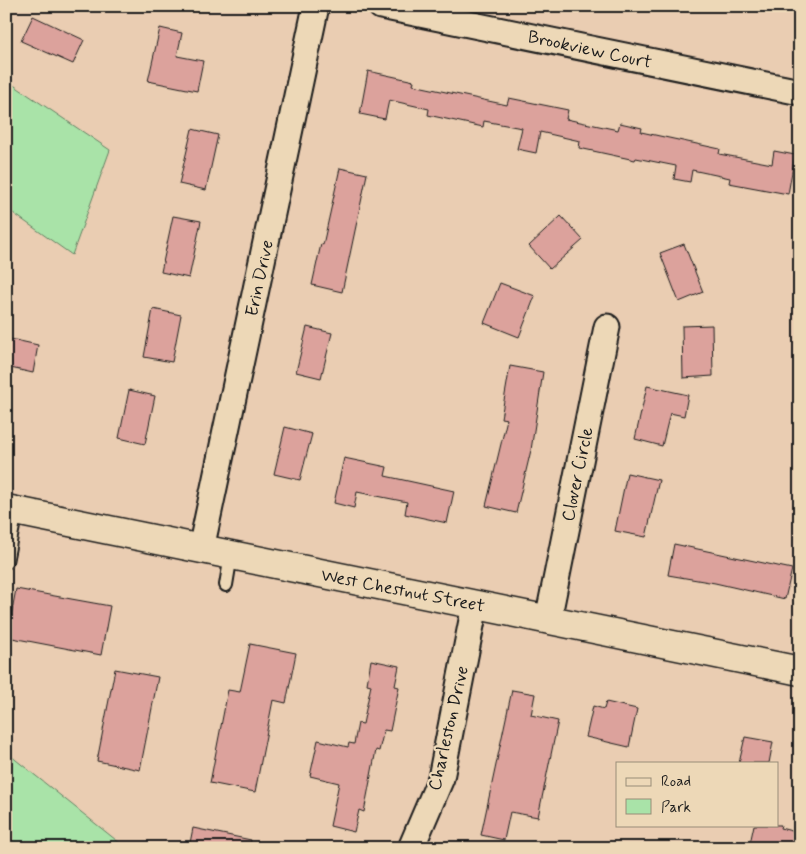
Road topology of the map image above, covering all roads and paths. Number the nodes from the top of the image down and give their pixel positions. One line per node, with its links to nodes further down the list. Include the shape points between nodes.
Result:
1 (316, 6): 6 (street, Erin Drive)
2 (381, 6): 3 (street, Brookview Court)
3 (800, 92)
4 (607, 328): 11 (street, Clover Circle)
5 (11, 510): 6 (main road, West Chestnut Street); 8 (lane)
6 (201, 549): 7 (main road, West Chestnut Street)
7 (231, 555): 9 (lane); 10 (main road, West Chestnut Street)
8 (6, 562)
9 (226, 585)
10 (475, 605): 11 (main road, West Chestnut Street); 13 (street, Charleston Drive, via 441,778)
11 (548, 620): 12 (main road, West Chestnut Street)
12 (800, 671)
13 (411, 848)

